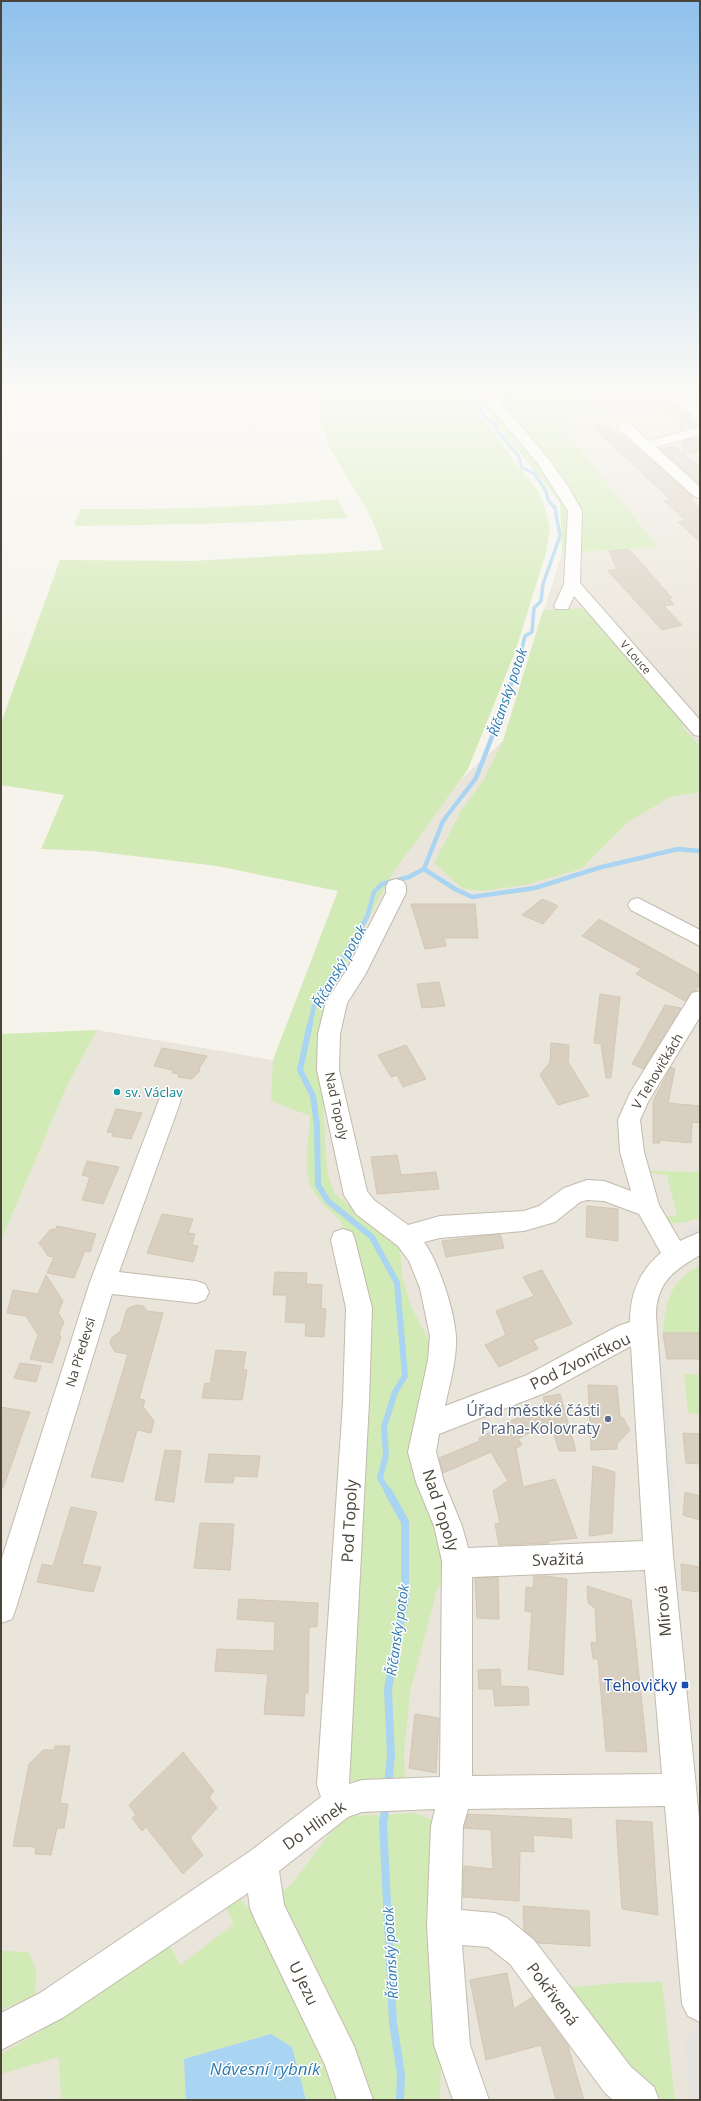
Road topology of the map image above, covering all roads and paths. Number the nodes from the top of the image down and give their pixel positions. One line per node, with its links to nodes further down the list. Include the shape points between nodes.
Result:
1 (561, 487): 4 (street, via 575,511)
2 (692, 487): 3 (street)
3 (700, 494)
4 (572, 584): 5 (street); 6 (street, V Louce)
5 (562, 606)
6 (700, 731)
7 (396, 889): 13 (street, Nad Topoly, via 355,975 337,1002 330,1034 328,1070 356,1195 365,1207)
8 (638, 905): 9 (street)
9 (700, 939)
10 (700, 999): 12 (street, V Tehovičkách, via 638,1099 629,1120 632,1152)
11 (170, 1100): 16 (street, Na Předevsi)
12 (648, 1207): 13 (street, via 604,1190 587,1190 572,1195 546,1215 524,1221 440,1227 415,1233); 15 (street, V Tehovičkách)
13 (407, 1238): 19 (street, Nad Topoly, via 420,1255 433,1288 443,1336 441,1360)
14 (343, 1240): 25 (street, Pod Topoly, via 359,1308 356,1402 333,1785)
15 (688, 1250): 18 (street, Mírová, via 655,1274 644,1297)
16 (103, 1282): 17 (street); 22 (street, Na Předevsi)
17 (196, 1292)
18 (642, 1333): 19 (street, Pod Zvoničkou, via 627,1334 536,1384); 20 (street, Mírová)
19 (428, 1425): 21 (street, Nad Topoly, via 422,1452 430,1482 448,1526)
20 (658, 1555): 21 (street, Svažitá, via 468,1563); 23 (street, Mírová)
21 (457, 1561): 24 (street, Nad Topoly)
22 (1, 1608)
23 (681, 1790): 24 (street, Do Hlinek); 26 (street, Mírová)
24 (456, 1793): 25 (street, Do Hlinek, via 416,1793); 28 (street, via 447,1826)
25 (350, 1800): 27 (street, Do Hlinek)
26 (694, 1857): 29 (street, Mírová)
27 (261, 1864): 30 (street, Do Hlinek, via 52,2005); 31 (street, U Jezu, via 267,1908 341,2059)
28 (444, 1926): 32 (street, via 452,2045); 33 (street, Pokřivená, via 495,1930 522,1952 618,2080)
29 (700, 2004)
30 (1, 2032)
31 (355, 2100)
32 (471, 2100)
33 (641, 2100)

